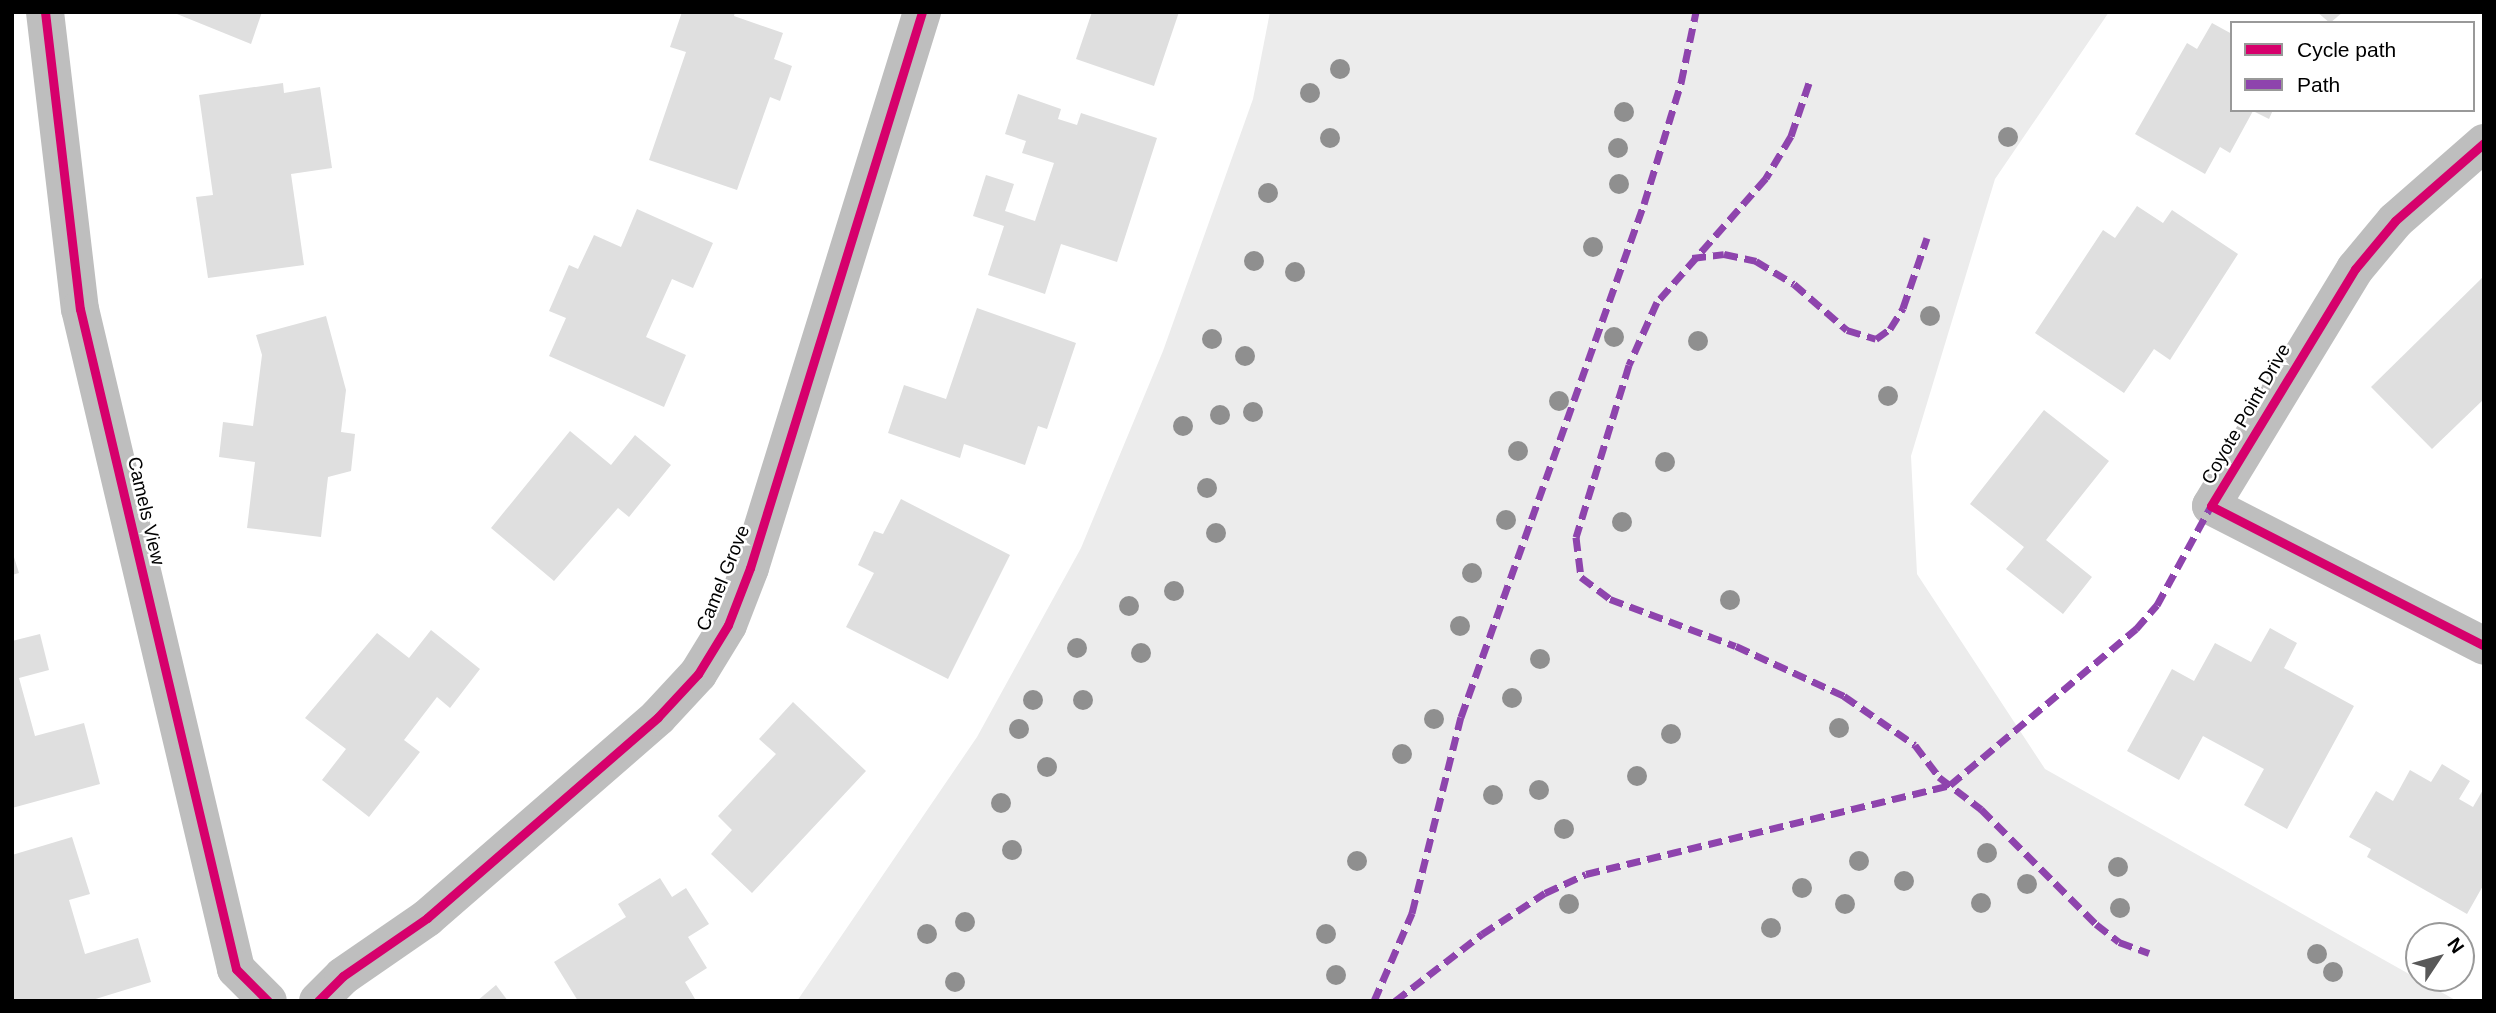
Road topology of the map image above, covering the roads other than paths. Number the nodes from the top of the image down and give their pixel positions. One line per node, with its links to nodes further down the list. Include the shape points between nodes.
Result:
1 (45, 12): 5 (street, Camels View, via 80,309 236,969)
2 (922, 12): 6 (street, Camel Grove, via 750,568 728,625 698,674 658,717 427,918 343,976)
3 (2484, 143): 4 (street, Coyote Point Drive, via 2395,221 2355,269 2211,506)
4 (2484, 646)
5 (268, 1001)
6 (318, 1001)

